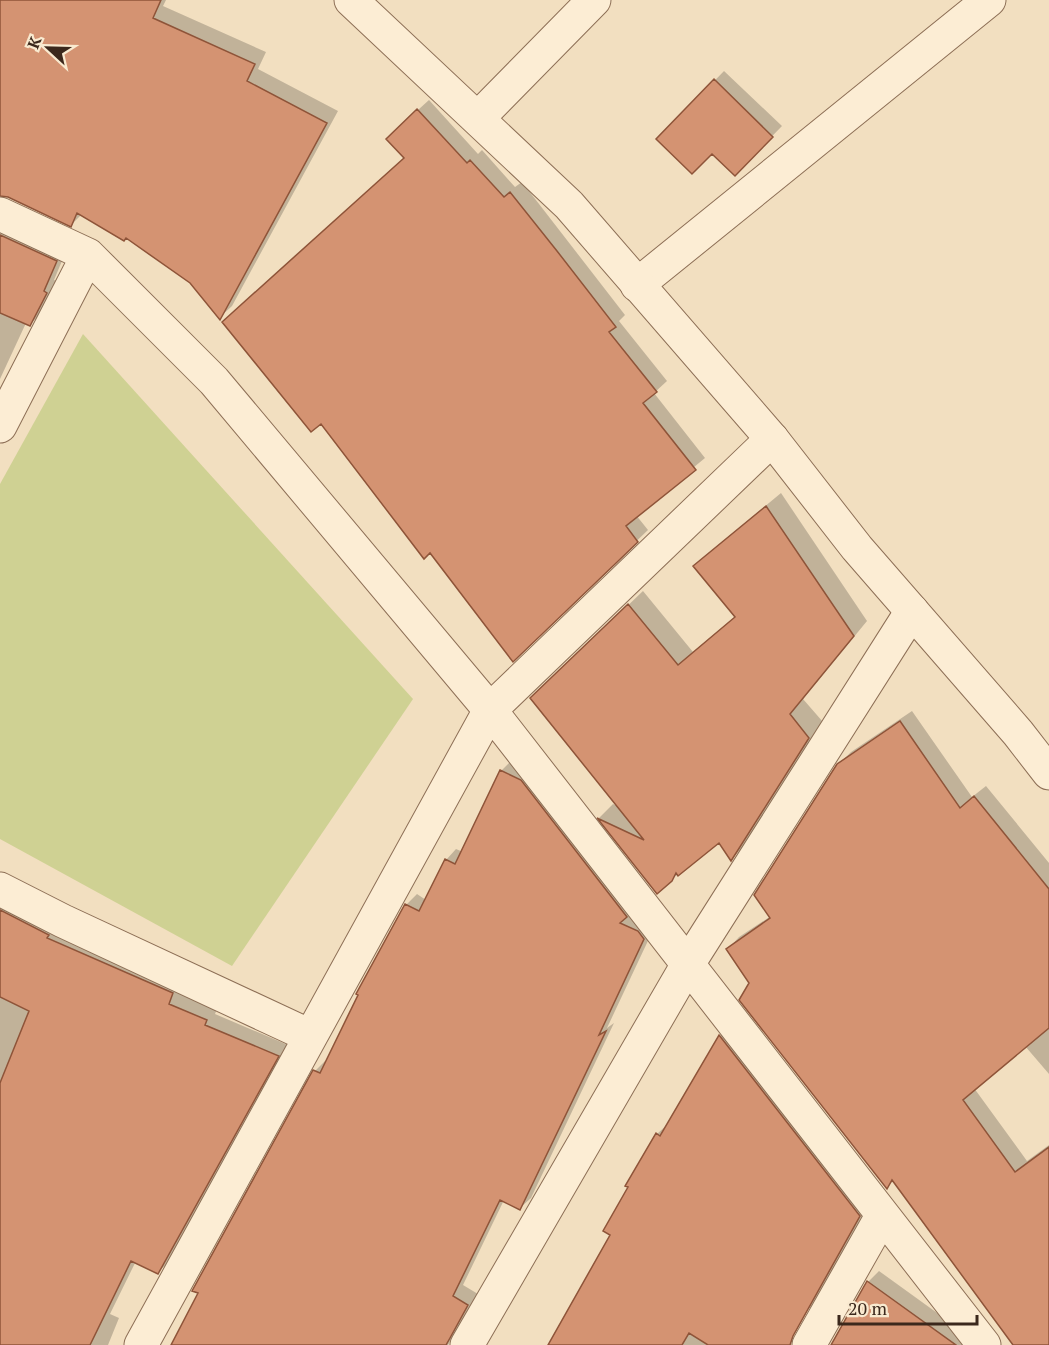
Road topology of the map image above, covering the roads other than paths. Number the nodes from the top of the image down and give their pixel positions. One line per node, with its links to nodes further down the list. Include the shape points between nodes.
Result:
1 (351, 0): 4 (street)
2 (594, 0): 4 (street)
3 (989, 0): 7 (street)
4 (478, 118): 7 (street, via 569,206)
5 (0, 214): 6 (street)
6 (88, 255): 8 (street); 11 (street, via 214,381)
7 (637, 285): 9 (street)
8 (0, 426)
9 (772, 439): 10 (street); 11 (street)
10 (912, 611): 12 (street); 14 (street)
11 (490, 710): 14 (street); 15 (street)
12 (1049, 773)
13 (0, 889): 15 (street)
14 (688, 964): 16 (street); 18 (street)
15 (310, 1036): 17 (street)
16 (882, 1216): 19 (street); 20 (street)
17 (141, 1345)
18 (467, 1345)
19 (809, 1345)
20 (984, 1345)

